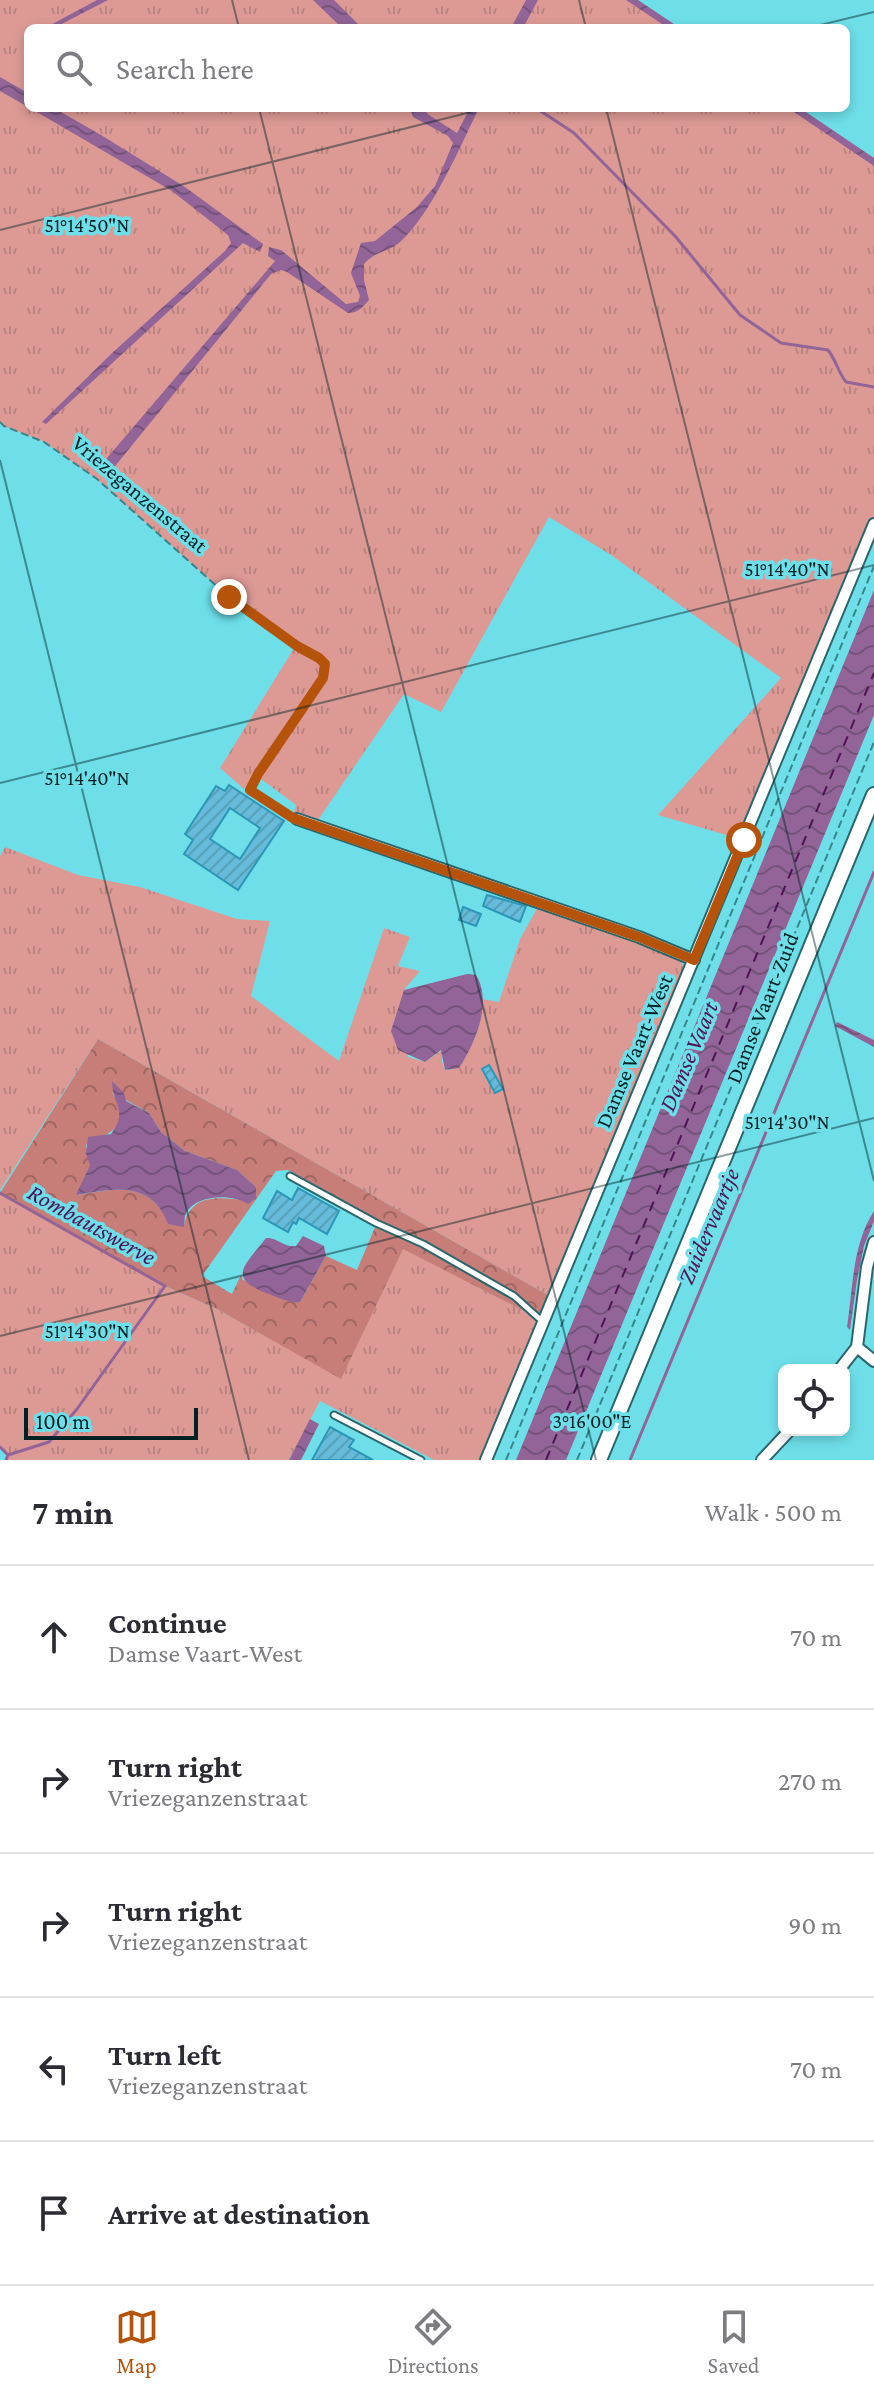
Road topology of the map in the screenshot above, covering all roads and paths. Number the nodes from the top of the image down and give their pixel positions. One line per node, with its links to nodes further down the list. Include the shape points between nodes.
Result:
1 (0, 422): 6 (path, Vriezeganzenstraat, via 44,442 97,479 229,597 325,664 323,678 250,790)
2 (874, 524): 7 (street, Damse Vaart-West)
3 (874, 566): 18 (path)
4 (874, 742): 19 (path)
5 (874, 795): 20 (street, Damse Vaart-Zuid)
6 (297, 819): 7 (street)
7 (694, 960): 10 (street, Damse Vaart-West)
8 (290, 1176): 10 (lane, via 514,1296)
9 (874, 1242): 11 (street)
10 (544, 1322): 17 (street, Damse Vaart-West)
11 (857, 1347): 12 (street); 13 (street)
12 (874, 1361)
13 (844, 1364)
14 (334, 1415): 16 (lane)
15 (784, 1436): 21 (street)
16 (421, 1460)
17 (486, 1460)
18 (506, 1460)
19 (577, 1460)
20 (599, 1460)
21 (762, 1460)

